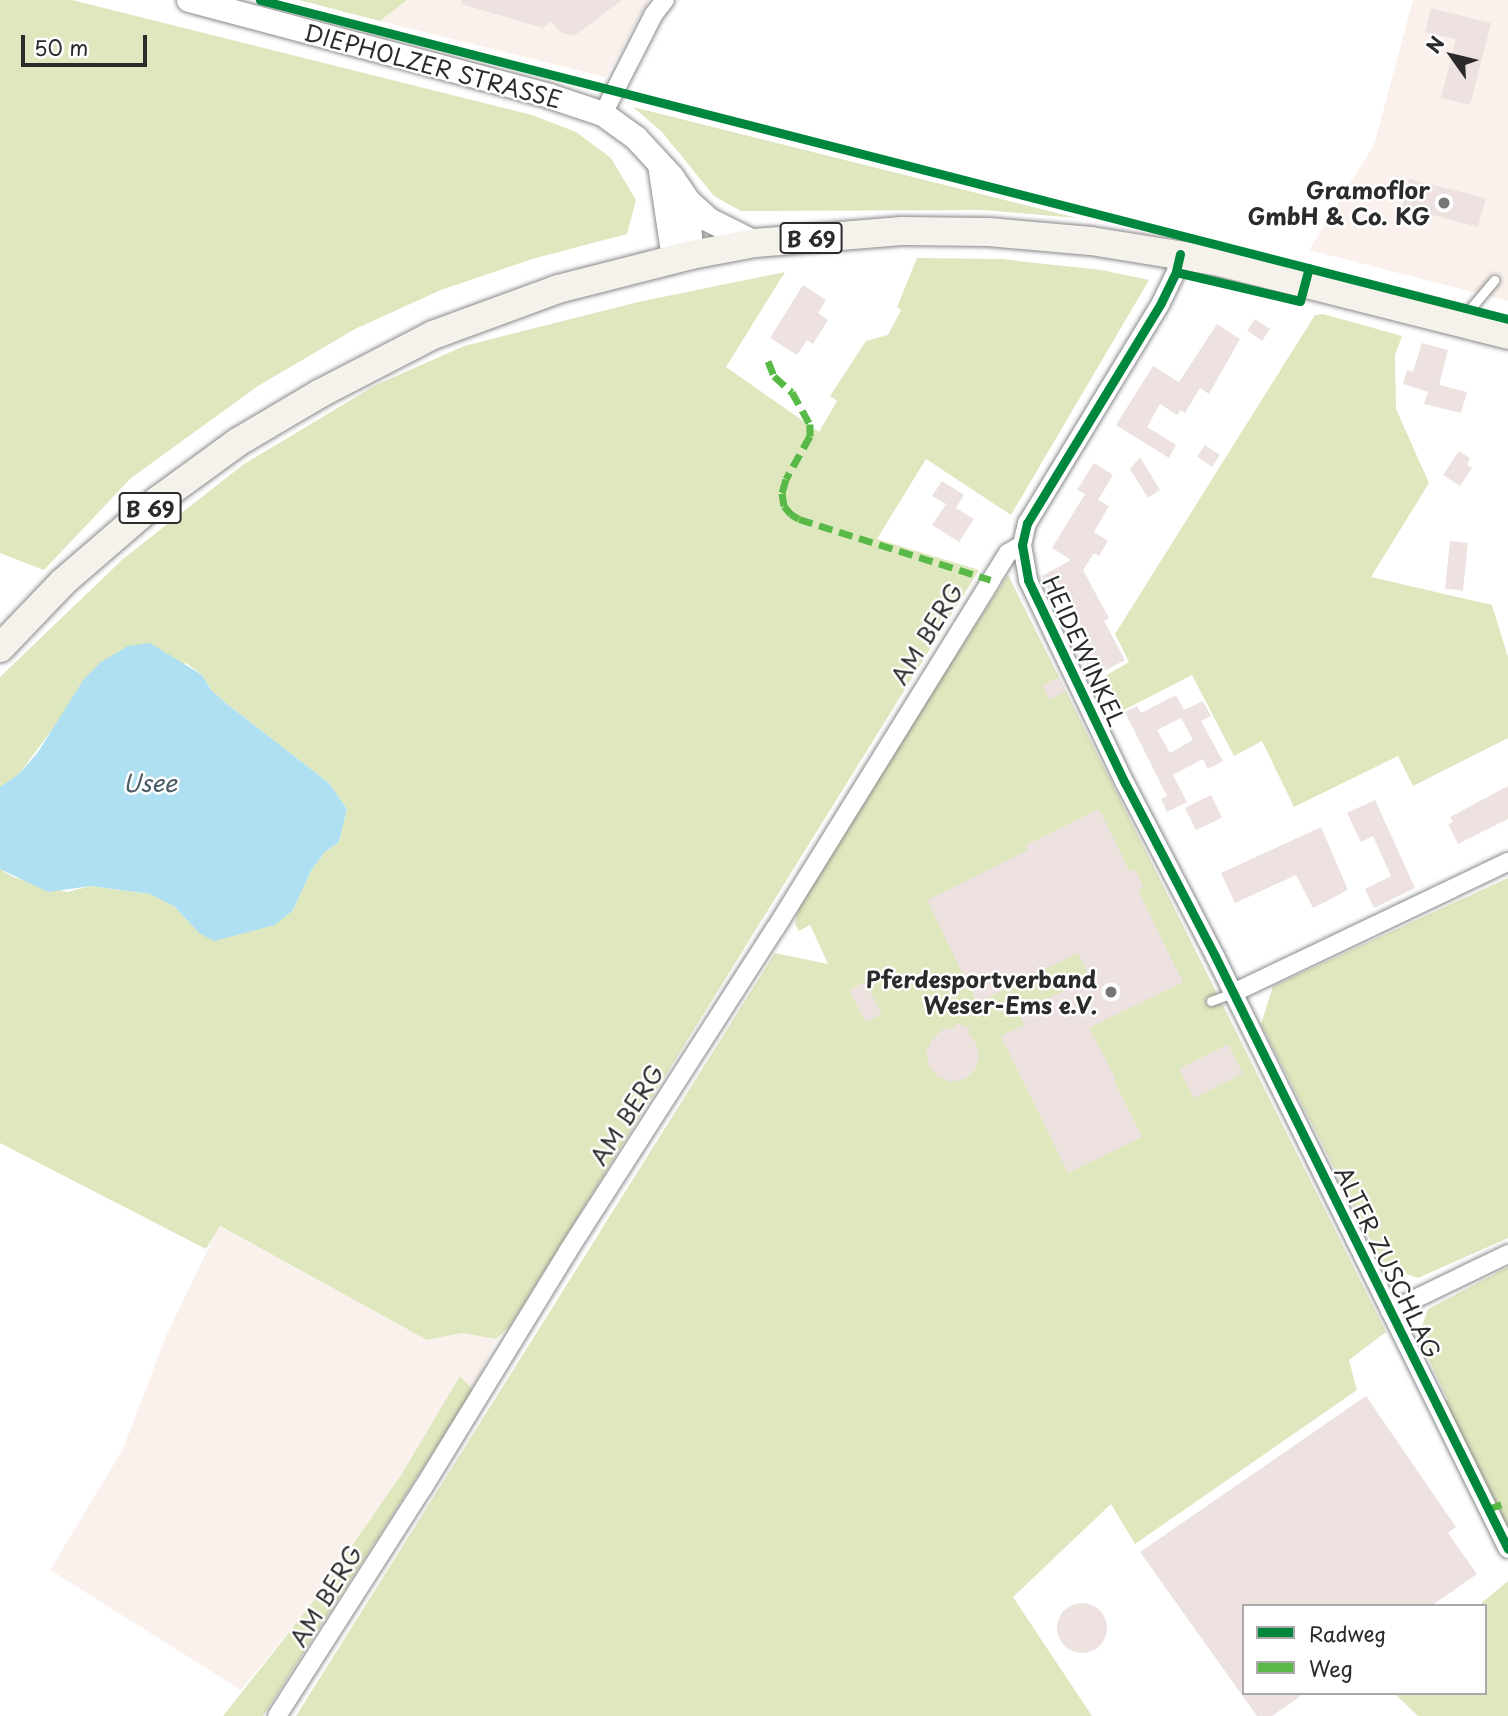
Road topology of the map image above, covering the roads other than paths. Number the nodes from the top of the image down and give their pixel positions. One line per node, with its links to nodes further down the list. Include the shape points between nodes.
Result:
1 (189, 0): 3 (main road, DIEPHOLZER STRASSE)
2 (665, 0): 3 (street)
3 (603, 114): 4 (main road, DIEPHOLZER STRASSE, via 636,138)
4 (660, 165): 5 (main road, DIEPHOLZER STRASSE); 8 (main road)
5 (688, 201): 6 (main road, DIEPHOLZER STRASSE, via 709,220); 8 (main road)
6 (755, 243): 7 (main road, B 69, via 902,231 975,232); 8 (main road, B 69)
7 (1180, 254): 10 (main road, B 69); 12 (street, HEIDEWINKEL, via 1161,303 1036,505)
8 (682, 257): 13 (main road, B 69, via 558,289 433,335 321,393 238,442 158,501 63,582)
9 (1494, 280): 10 (lane, via 1474,303)
10 (1465, 324): 11 (main road, B 69)
11 (1508, 335)
12 (1022, 545): 15 (street, HEIDEWINKEL, via 1028,580); 20 (street, AM BERG, via 1008,553)
13 (0, 648)
14 (1508, 862): 15 (street)
15 (1233, 993): 16 (lane); 18 (street, ALTER ZUSCHLAG)
16 (1211, 1001)
17 (1508, 1254): 18 (street)
18 (1390, 1311): 19 (street, ALTER ZUSCHLAG)
19 (1508, 1549)
20 (277, 1716)

